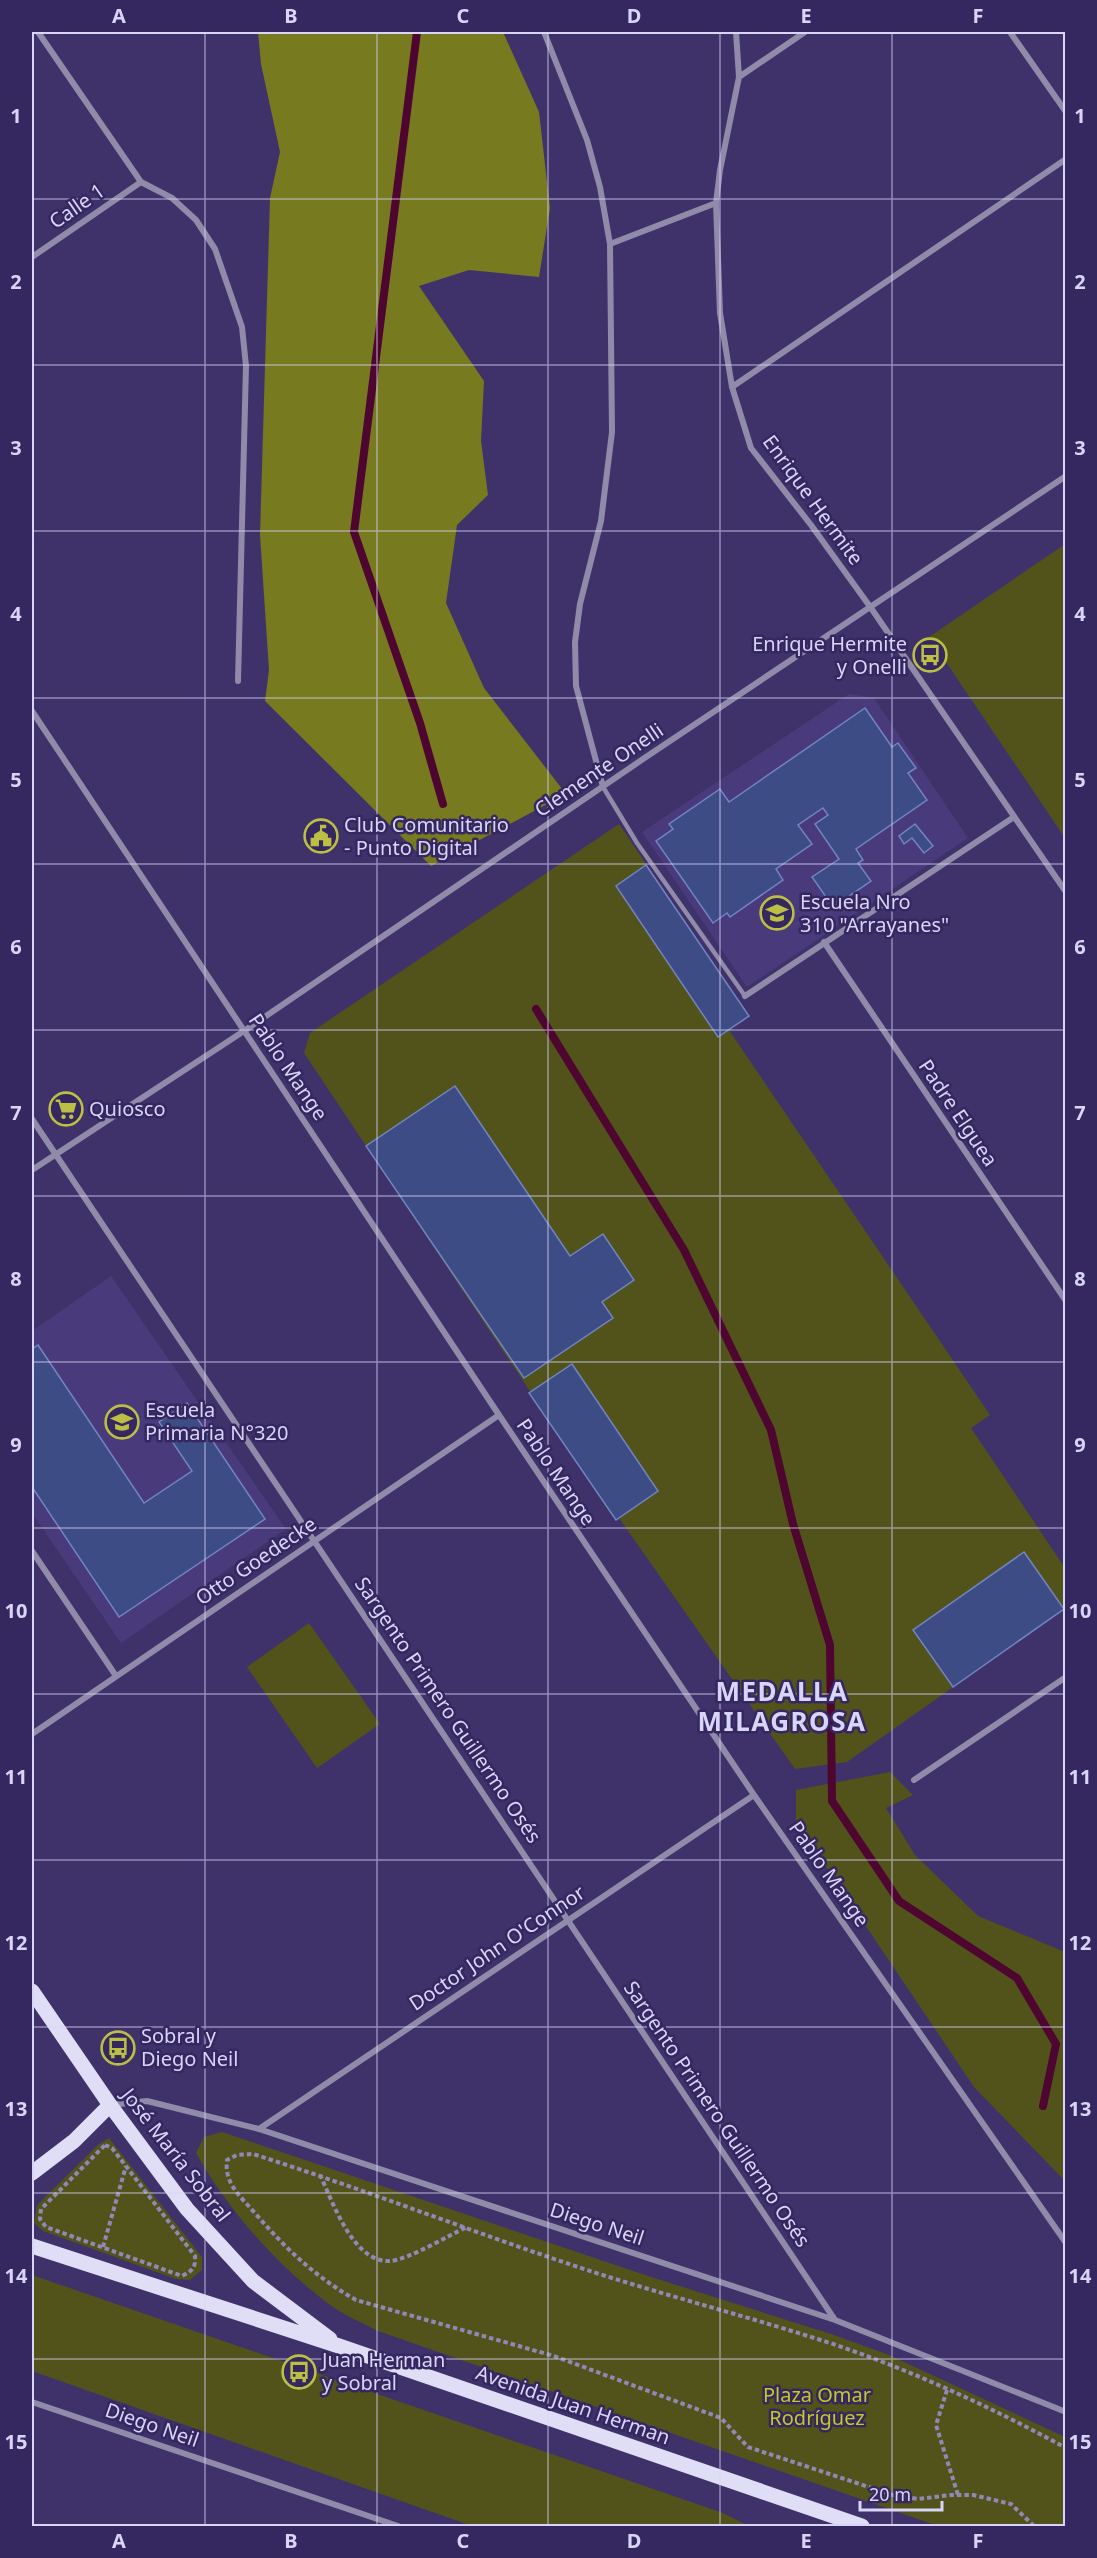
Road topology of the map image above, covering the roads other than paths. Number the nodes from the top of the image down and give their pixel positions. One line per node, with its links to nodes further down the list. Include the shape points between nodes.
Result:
1 (38, 32): 9 (street)
2 (544, 32): 11 (street, via 587,140)
3 (736, 32): 6 (street, Enrique Hermite)
4 (805, 32): 6 (street)
5 (1010, 32): 7 (street)
6 (739, 77): 10 (street, Enrique Hermite)
7 (1065, 112)
8 (1065, 159): 13 (street)
9 (141, 182): 12 (street, Calle 1); 16 (street, via 172,198 196,220 215,249 242,327 246,366)
10 (716, 203): 11 (street); 13 (street, Enrique Hermite, via 720,313)
11 (610, 244): 18 (street, via 612,432 601,521 580,604 575,642 576,686)
12 (32, 258)
13 (732, 387): 15 (street, Enrique Hermite, via 751,448)
14 (1065, 476): 15 (street, Clemente Onelli)
15 (871, 608): 18 (street, Clemente Onelli); 19 (street, Enrique Hermite)
16 (238, 681)
17 (32, 711): 23 (street, Pablo Mange)
18 (603, 787): 22 (lane, via 637,843); 23 (street, Clemente Onelli)
19 (1014, 817): 20 (street, Enrique Hermite); 21 (street)
20 (1065, 892)
21 (824, 942): 22 (street); 27 (street, Padre Elguea)
22 (744, 996)
23 (244, 1031): 25 (street, Clemente Onelli); 28 (street, Pablo Mange)
24 (32, 1119): 25 (street, Sargento Primero Guillermo Osés)
25 (55, 1154): 26 (street, Clemente Onelli); 29 (street, Sargento Primero Guillermo Osés)
26 (32, 1170)
27 (1065, 1301)
28 (498, 1415): 29 (street, Otto Goedecke); 35 (street, Pablo Mange)
29 (315, 1542): 31 (street, Otto Goedecke); 36 (street, Sargento Primero Guillermo Osés)
30 (32, 1551): 31 (street)
31 (116, 1676): 33 (street, Otto Goedecke)
32 (1065, 1677): 34 (street)
33 (32, 1734)
34 (914, 1780)
35 (754, 1795): 36 (street, Doctor John O'Connor); 41 (street, Pablo Mange)
36 (568, 1920): 39 (street, Doctor John O'Connor); 43 (street, Sargento Primero Guillermo Osés)
37 (32, 1991): 38 (main road, José María Sobral)
38 (110, 2105): 39 (street, Diego Neil, via 147,2101); 40 (main road, via 74,2141); 44 (main road, José María Sobral, via 187,2209 254,2281)
39 (259, 2129): 43 (street, Diego Neil)
40 (32, 2173)
41 (1065, 2243)
42 (32, 2246): 44 (main road, Avenida Juan Herman)
43 (835, 2320): 46 (street, Diego Neil)
44 (339, 2346): 48 (main road, Avenida Juan Herman)
45 (32, 2402): 47 (street, Diego Neil)
46 (1065, 2412)
47 (398, 2526)
48 (862, 2526)

